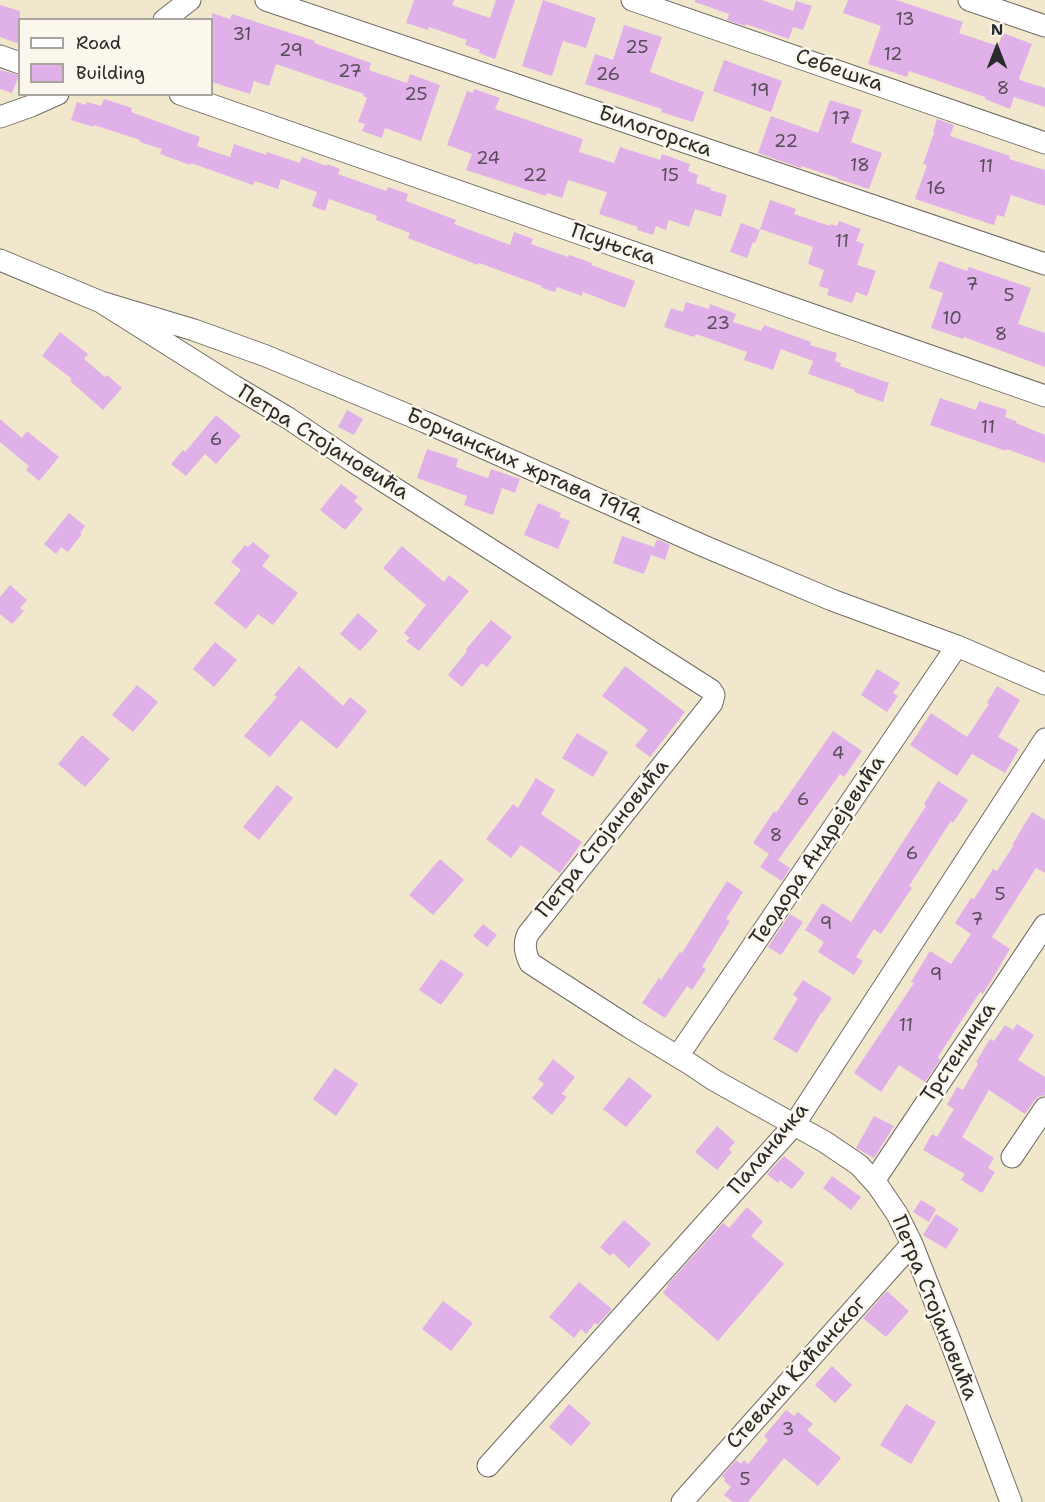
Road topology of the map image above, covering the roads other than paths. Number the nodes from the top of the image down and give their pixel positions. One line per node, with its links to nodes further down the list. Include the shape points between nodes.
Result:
1 (190, 0): 5 (street)
2 (266, 0): 14 (street, Билогорска)
3 (632, 0): 12 (street, Себешка)
4 (969, 0): 6 (street)
5 (167, 18)
6 (1045, 26)
7 (0, 56): 8 (street)
8 (18, 62)
9 (54, 96): 11 (street)
10 (186, 96): 16 (street, Псуњска)
11 (0, 117)
12 (1045, 143)
13 (0, 260): 15 (street, Борчанских жртава 1914.)
14 (1045, 264)
15 (101, 302): 17 (street, Борчанских жртава 1914., via 266,356 706,547); 21 (street, Петра Стојановића, via 711,690 712,703 525,940 530,963)
16 (1045, 396)
17 (957, 646): 18 (street, Борчанских жртава 1914.); 21 (street, Теодора Андрејевића)
18 (1045, 684)
19 (1045, 739): 23 (street, Паланачка)
20 (1045, 925): 25 (street, Трстеничка)
21 (678, 1056): 23 (street, Петра Стојановића)
22 (1045, 1108): 24 (street)
23 (794, 1125): 25 (street, Петра Стојановића, via 859,1165); 27 (street, Паланачка)
24 (1012, 1157)
25 (874, 1181): 26 (street, Петра Стојановића)
26 (912, 1244): 28 (street, Стевана Каћанског); 29 (street, Петра Стојановића)
27 (488, 1466)
28 (682, 1502)
29 (1011, 1502)

